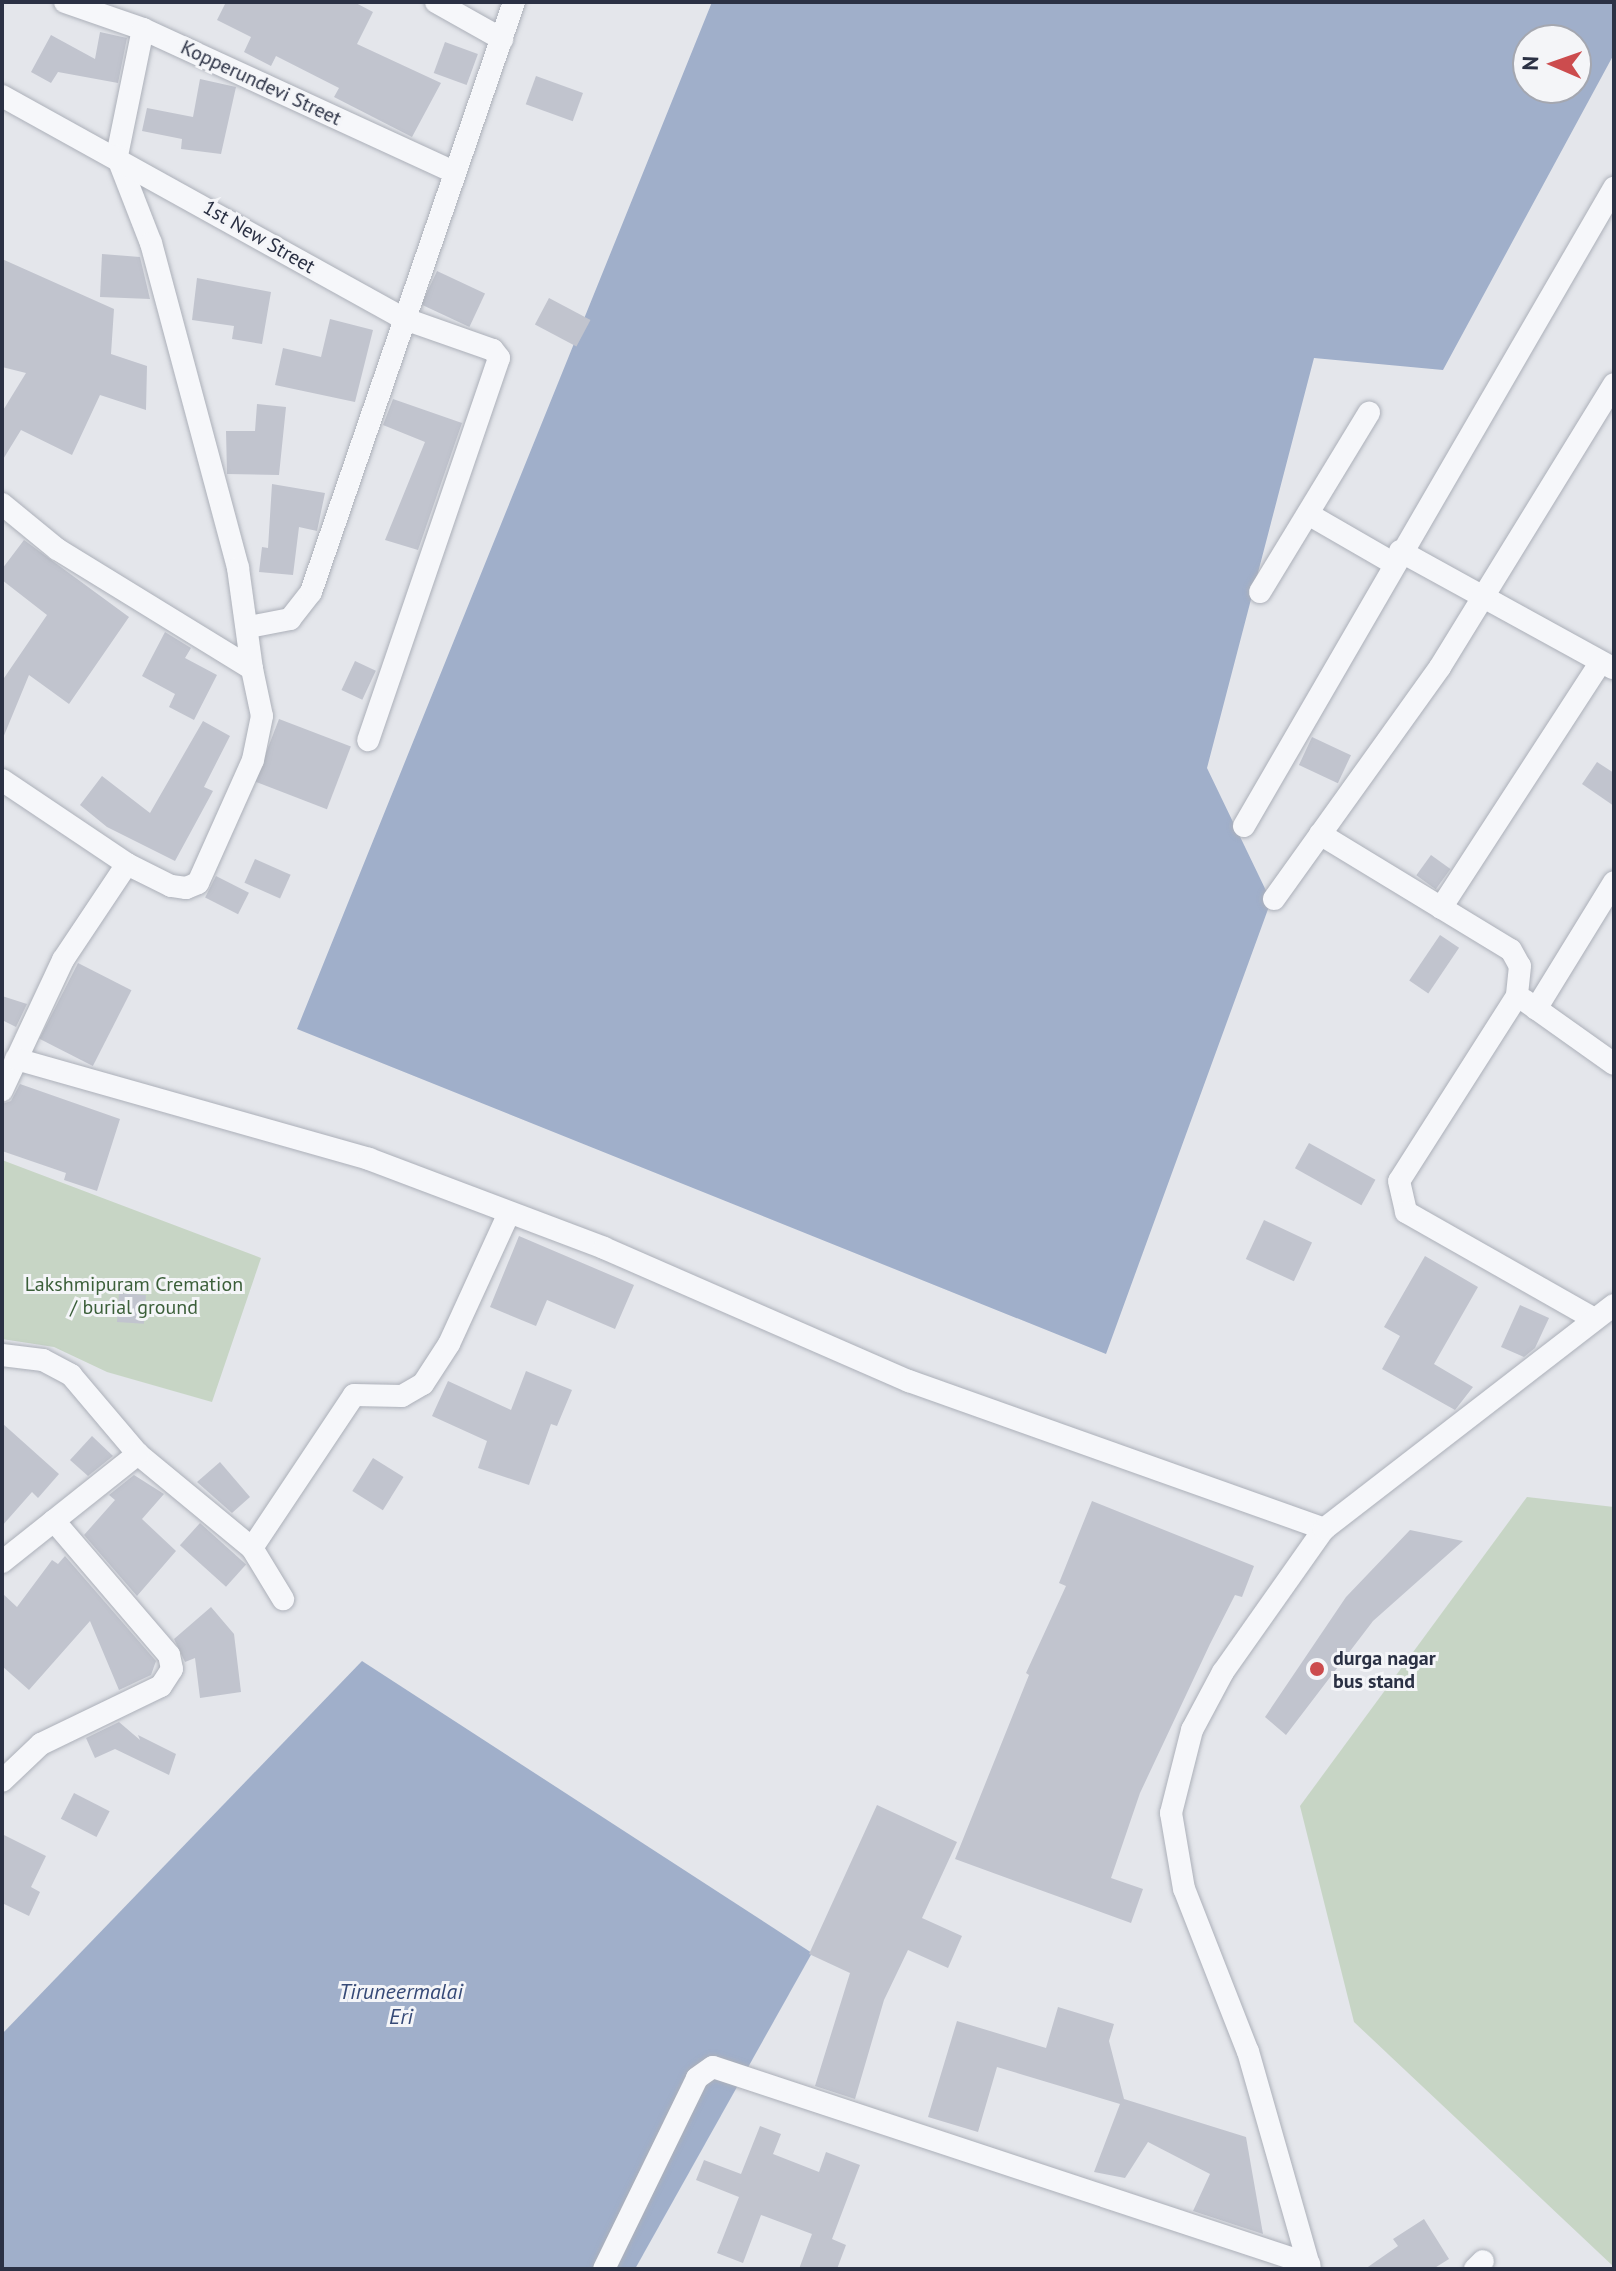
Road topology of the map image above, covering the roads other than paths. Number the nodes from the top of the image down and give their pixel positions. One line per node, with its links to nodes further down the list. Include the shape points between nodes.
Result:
1 (65, 2): 4 (street, Kopperundevi Street)
2 (436, 2): 5 (street)
3 (514, 2): 5 (street)
4 (143, 29): 7 (street); 8 (street, Kopperundevi Street)
5 (502, 39): 8 (street)
6 (2, 96): 7 (street, 1st New Street)
7 (117, 156): 10 (street, 1st New Street); 18 (street, via 151,243)
8 (454, 172): 10 (street)
9 (1614, 188): 15 (street)
10 (402, 318): 18 (street, via 303,608 290,619); 21 (street, 1st New Street, via 493,350 498,369)
11 (1614, 384): 17 (street)
12 (1369, 413): 14 (street)
13 (2, 504): 20 (street, via 57,549)
14 (1308, 514): 15 (street); 16 (street)
15 (1397, 557): 17 (street); 23 (street)
16 (1260, 592)
17 (1484, 596): 19 (street); 24 (street)
18 (249, 627): 20 (street)
19 (1608, 665): 28 (street)
20 (252, 669): 25 (street, via 262,716 253,760 198,883 171,886)
21 (368, 740)
22 (2, 780): 25 (street)
23 (1244, 826)
24 (1320, 834): 27 (street); 28 (street)
25 (127, 864): 30 (street, via 63,960)
26 (1614, 882): 29 (street)
27 (1274, 899)
28 (1441, 908): 29 (street, via 1511,950)
29 (1527, 1002): 31 (street); 35 (street, via 1398,1190 1406,1212 1419,1221)
30 (16, 1059): 32 (street); 33 (street, via 369,1159)
31 (1614, 1064)
32 (2, 1088)
33 (508, 1215): 39 (street, via 604,1248 909,1381); 40 (street, via 449,1344 423,1384 402,1396 354,1395)
34 (1614, 1305): 35 (street)
35 (1594, 1319): 39 (street)
36 (2, 1355): 37 (street, via 43,1360 71,1375)
37 (138, 1454): 38 (street); 40 (street)
38 (54, 1521): 41 (street); 43 (street, via 169,1655 172,1669 161,1686 41,1744)
39 (1324, 1529): 44 (street, via 1223,1672 1192,1730 1171,1813 1184,1889 1248,2052)
40 (252, 1548): 42 (street)
41 (2, 1562)
42 (283, 1599)
43 (2, 1781)
44 (1310, 2267): 45 (street, via 713,2067 697,2078)
45 (604, 2269)

